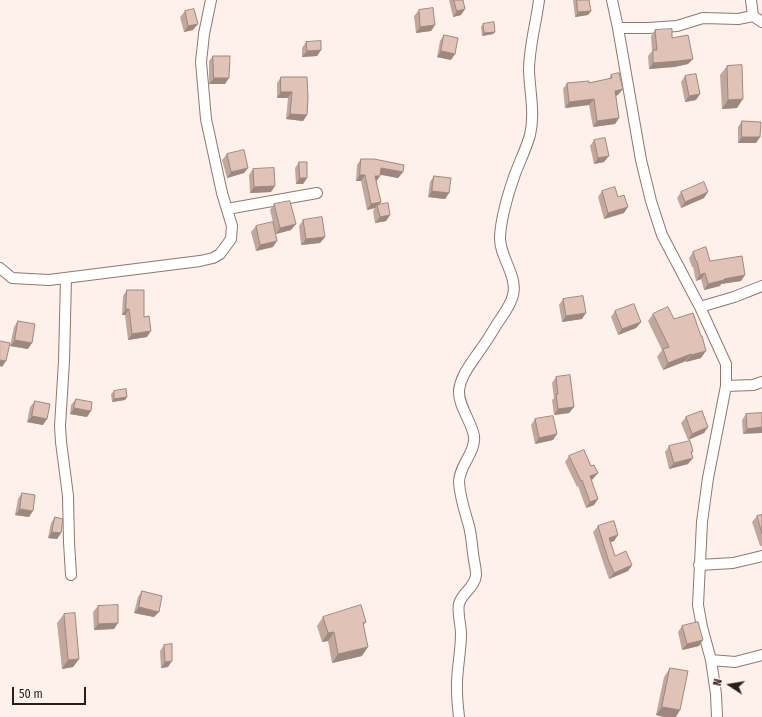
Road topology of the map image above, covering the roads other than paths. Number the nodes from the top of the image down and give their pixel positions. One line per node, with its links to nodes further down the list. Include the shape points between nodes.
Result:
1 (211, 0): 9 (street, via 201,62 206,119)
2 (539, 0): 21 (street, via 529,72 532,123 507,202 500,238 501,249 514,288 508,308 467,370 459,391 474,435 474,445 459,481 462,504 472,539 476,575 472,586 459,604)
3 (612, 0): 7 (street)
4 (751, 0): 5 (street)
5 (753, 16): 6 (street); 7 (street, via 738,19 703,18 677,26)
6 (762, 22)
7 (618, 28): 13 (street, via 651,201 662,235)
8 (317, 193): 9 (street)
9 (227, 208): 11 (street, via 232,226 231,239 220,254 213,258)
10 (0, 268): 11 (street, via 12,278)
11 (66, 278): 18 (street, via 60,426 68,496)
12 (762, 286): 13 (street)
13 (700, 307): 15 (street, via 726,364)
14 (762, 382): 15 (street)
15 (726, 386): 17 (street, via 708,478)
16 (762, 556): 17 (street, via 733,563)
17 (699, 565): 20 (street, via 698,605)
18 (71, 575)
19 (762, 655): 20 (street, via 735,662)
20 (711, 660): 22 (street)
21 (459, 717)
22 (717, 717)

